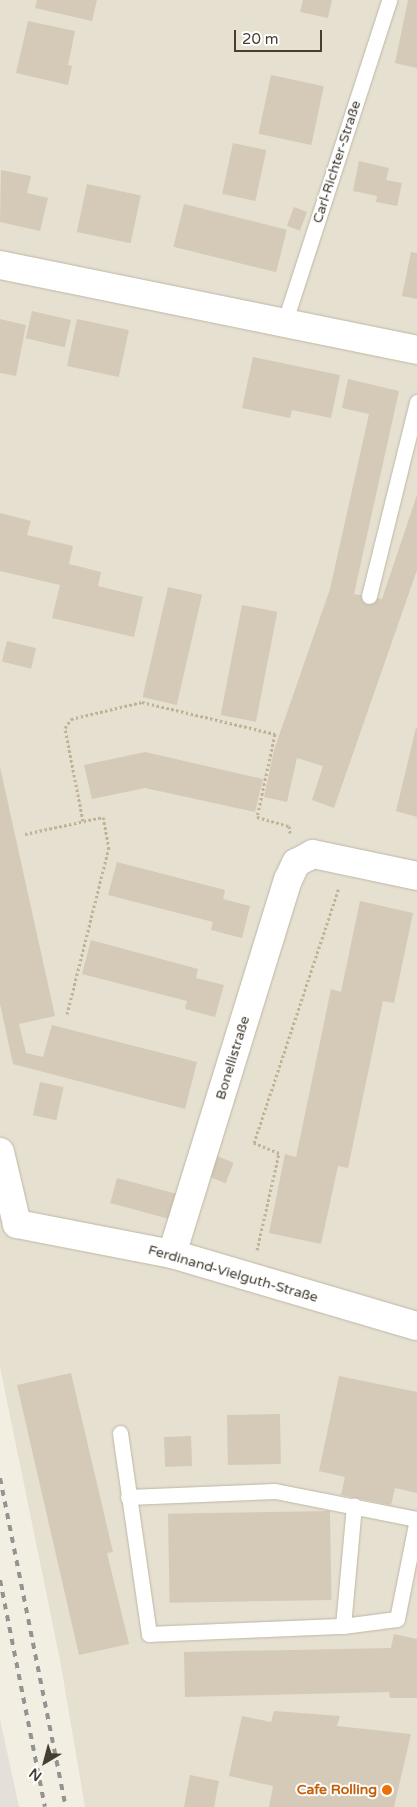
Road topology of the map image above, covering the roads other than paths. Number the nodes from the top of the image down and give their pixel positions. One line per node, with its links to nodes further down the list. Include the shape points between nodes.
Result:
1 (389, 0): 3 (lane, Carl-Richter-Straße)
2 (0, 265): 3 (street)
3 (284, 324): 4 (street)
4 (417, 350)
5 (417, 402): 6 (lane)
6 (369, 596)
7 (417, 876): 9 (street, Bonellistraße, via 312,854 296,863)
8 (0, 1152): 9 (street, Ferdinand-Vielguth-Straße, via 17,1224)
9 (172, 1254): 10 (street, Ferdinand-Vielguth-Straße)
10 (417, 1326)
11 (120, 1433): 12 (lane)
12 (128, 1497): 13 (lane, via 275,1491); 15 (lane, via 149,1634)
13 (354, 1506): 14 (lane); 15 (lane)
14 (417, 1519): 15 (lane, via 397,1618)
15 (343, 1626)

